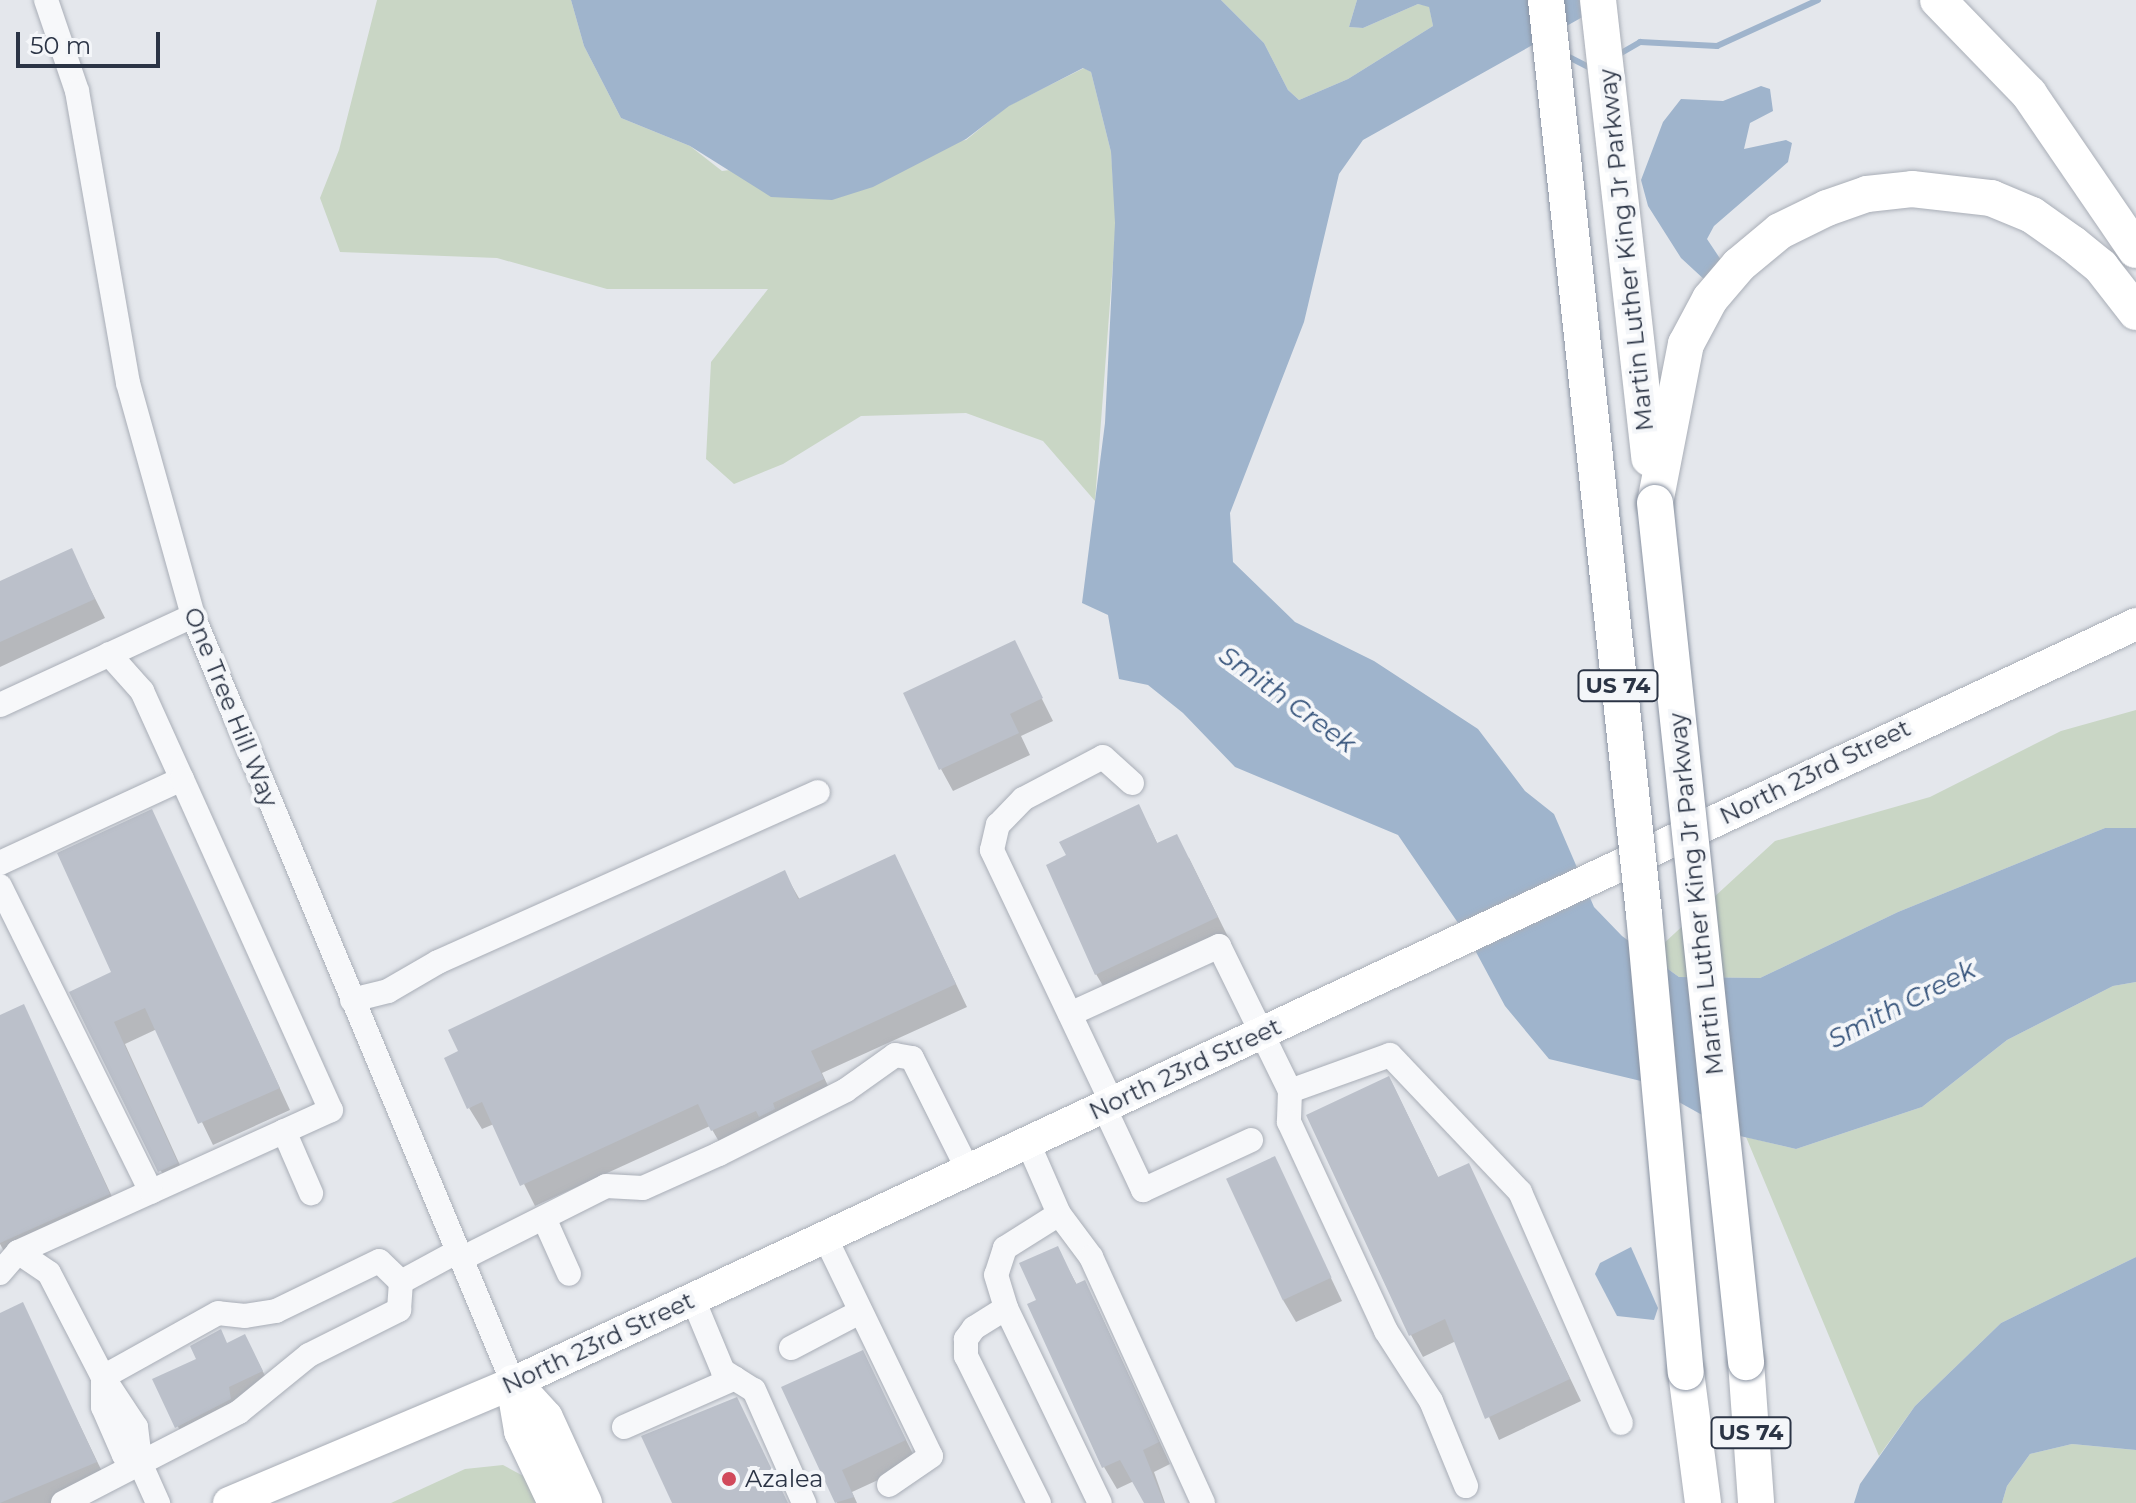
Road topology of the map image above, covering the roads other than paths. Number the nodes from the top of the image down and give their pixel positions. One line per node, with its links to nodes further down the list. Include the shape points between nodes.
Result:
1 (46, 0): 8 (street, One Tree Hill Way, via 77,91 128,383)
2 (1546, 0): 40 (highway, US 74, bridge, via 1644,914)
3 (1598, 0): 7 (highway, Martin Luther King Jr Parkway / US 74)
4 (1938, 0): 5 (highway, via 2029,94)
5 (2136, 250)
6 (2136, 312): 7 (highway, via 2101,267 2032,215 1957,192 1912,189 1853,199 1780,231 1739,265 1710,299 1686,344)
7 (1655, 503): 60 (highway, Martin Luther King Jr Parkway / US 74, bridge, via 1746,1362)
8 (193, 616): 10 (street); 17 (street, One Tree Hill Way)
9 (2136, 624): 19 (main road, North 23rd Street)
10 (109, 654): 11 (street); 12 (street, via 142,691)
11 (0, 705)
12 (182, 779): 15 (street); 22 (street, via 331,1110)
13 (1132, 783): 18 (street, via 1103,757 1023,799 998,825 992,850)
14 (818, 792): 17 (street, via 438,962 388,991)
15 (0, 863)
16 (0, 886): 26 (street)
17 (352, 1000): 32 (street, One Tree Hill Way)
18 (1070, 1014): 19 (street, via 1219,946); 21 (street)
19 (1261, 1034): 20 (street); 21 (main road, North 23rd Street)
20 (1290, 1091): 44 (street, via 1390,1055 1520,1192); 48 (street, via 1289,1122 1386,1331 1431,1401)
21 (1108, 1105): 23 (street, via 1143,1190); 24 (main road, North 23rd Street)
22 (284, 1131): 26 (street); 27 (street)
23 (1251, 1140)
24 (1028, 1143): 25 (main road, North 23rd Street); 28 (street)
25 (968, 1170): 29 (street, via 912,1058 895,1055 846,1090 719,1154 643,1188 606,1186); 30 (main road, North 23rd Street)
26 (151, 1192): 31 (street)
27 (311, 1193)
28 (1059, 1214): 37 (street, via 1005,1248 996,1275); 57 (street, via 1091,1257)
29 (544, 1218): 32 (street); 34 (street)
30 (825, 1237): 36 (main road, North 23rd Street); 38 (street)
31 (18, 1252): 33 (street); 41 (street, via 49,1273)
32 (460, 1255): 35 (street); 43 (street, One Tree Hill Way)
33 (0, 1273)
34 (569, 1274)
35 (401, 1282): 41 (street, via 379,1261 276,1311 218,1313); 46 (street, via 399,1310 309,1355 239,1412)
36 (693, 1299): 42 (street, via 723,1371); 43 (main road, North 23rd Street)
37 (1006, 1308): 55 (street, via 974,1328 966,1339 966,1356); 56 (street)
38 (860, 1312): 39 (street); 47 (street, via 931,1456)
39 (791, 1348)
40 (1686, 1372): 58 (highway); 59 (highway, US 74)
41 (103, 1377): 46 (street, via 136,1427)
42 (735, 1378): 45 (street); 54 (street, via 754,1390)
43 (513, 1383): 51 (main road, North 23rd Street); 52 (highway, via 522,1431); 53 (highway, via 545,1418)
44 (1621, 1423)
45 (624, 1427)
46 (141, 1465): 49 (street); 50 (street)
47 (889, 1485)
48 (1466, 1486)
49 (63, 1503)
50 (158, 1503)
51 (229, 1503)
52 (556, 1503)
53 (584, 1503)
54 (804, 1503)
55 (1039, 1503)
56 (1100, 1503)
57 (1203, 1503)
58 (1685, 1503)
59 (1703, 1503)
60 (1756, 1503)

